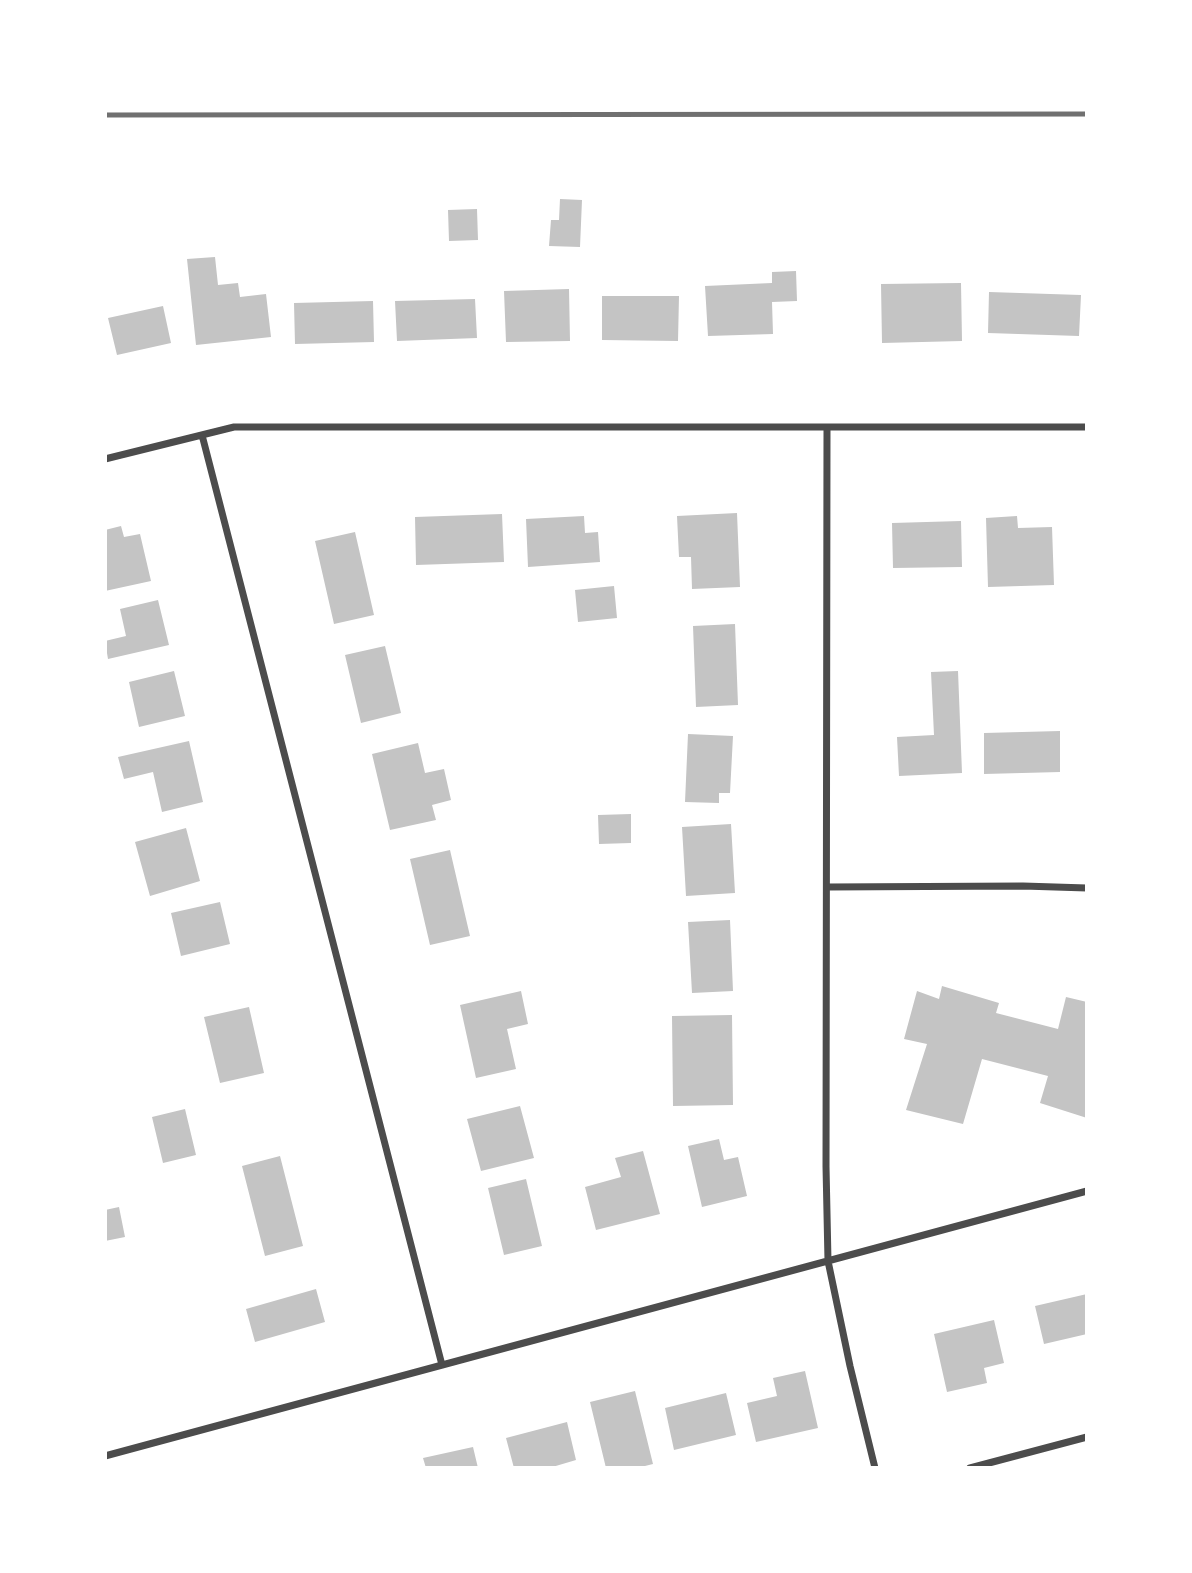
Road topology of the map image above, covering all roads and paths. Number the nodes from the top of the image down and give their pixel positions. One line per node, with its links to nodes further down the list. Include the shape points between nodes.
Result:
1 (827, 427): 2 (street); 3 (street, via 279,426 233,427); 5 (street)
2 (1087, 427)
3 (202, 435): 4 (street); 9 (street)
4 (105, 459)
5 (828, 887): 6 (street); 8 (street)
6 (1087, 888)
7 (1087, 1191): 8 (street)
8 (828, 1261): 9 (street); 12 (street)
9 (442, 1365): 11 (street)
10 (1087, 1437): 13 (street)
11 (105, 1456)
12 (875, 1468)
13 (970, 1468)

